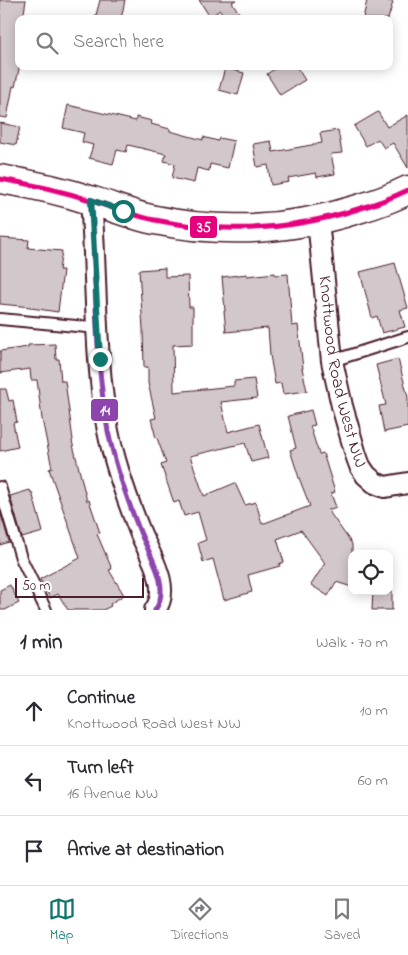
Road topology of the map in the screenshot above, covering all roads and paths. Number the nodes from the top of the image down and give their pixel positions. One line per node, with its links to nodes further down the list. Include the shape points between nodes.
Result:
1 (0, 179): 3 (street)
2 (408, 190): 4 (street, via 371,205)
3 (91, 200): 4 (street, via 153,220 201,227 244,229); 6 (street)
4 (318, 220): 8 (street, Knottwood Road West NW)
5 (0, 319): 6 (lane)
6 (98, 328): 11 (street, via 113,454 130,507 159,576 161,593)
7 (408, 337): 8 (lane)
8 (332, 361): 9 (street, Knottwood Road West NW, via 356,455 366,475 385,487)
9 (408, 483)
10 (0, 487): 12 (lane, via 21,558)
11 (157, 606)
12 (46, 610)

